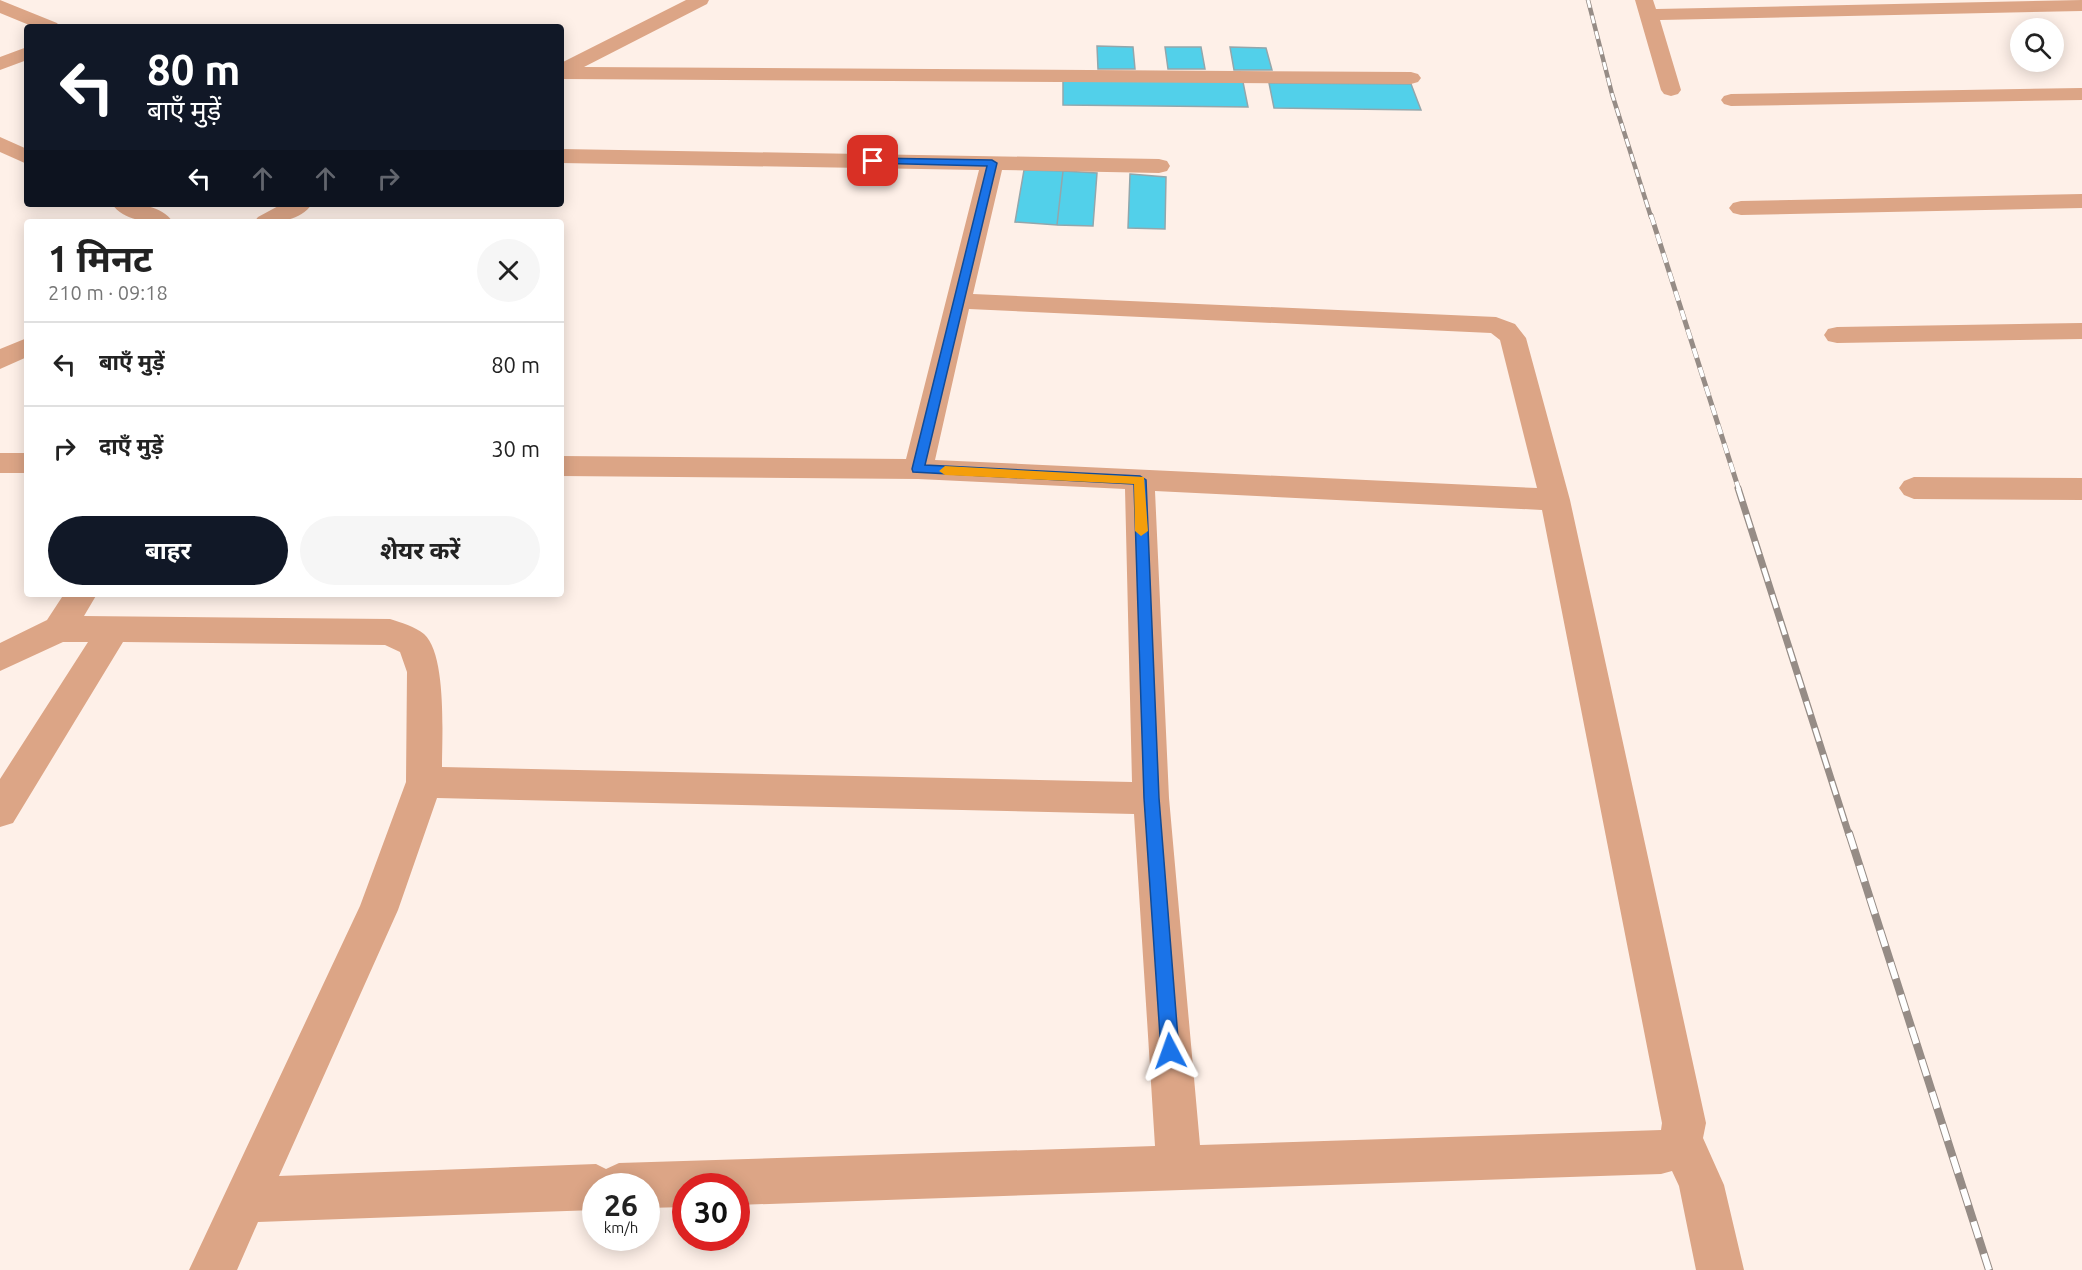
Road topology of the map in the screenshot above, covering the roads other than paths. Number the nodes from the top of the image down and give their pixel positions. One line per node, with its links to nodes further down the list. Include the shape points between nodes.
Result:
1 (700, 0): 10 (street)
2 (2082, 5): 4 (street)
3 (0, 6): 7 (street)
4 (2059, 6): 5 (street); 6 (street)
5 (1646, 7): 13 (street)
6 (2082, 23)
7 (43, 24)
8 (24, 54): 9 (street)
9 (0, 64)
10 (564, 70)
11 (564, 72): 12 (street)
12 (1411, 78)
13 (1671, 90)
14 (2082, 94): 15 (street)
15 (1731, 100)
16 (0, 144): 17 (street)
17 (24, 156)
18 (564, 156): 19 (street)
19 (992, 163): 20 (street); 27 (street)
20 (1159, 166)
21 (2082, 201): 24 (street)
22 (130, 207): 25 (street)
23 (294, 207): 26 (street)
24 (1741, 208)
25 (155, 219)
26 (272, 219)
27 (958, 301): 35 (street); 39 (street, via 1496,325 1513,338)
28 (2082, 331): 29 (street)
29 (1837, 335)
30 (24, 348): 31 (street)
31 (0, 360)
32 (0, 463): 33 (street)
33 (24, 463)
34 (564, 466): 35 (street)
35 (918, 469): 36 (street)
36 (1140, 480): 39 (street); 45 (street)
37 (1914, 488): 38 (street)
38 (2082, 489)
39 (1555, 500): 47 (street, via 1684,1123)
40 (79, 597): 41 (street)
41 (59, 629): 42 (street); 43 (street)
42 (112, 630): 44 (street, via 390,632 412,644 424,672); 46 (street)
43 (0, 658)
44 (424, 782): 45 (street); 51 (street, via 378,910)
45 (1151, 798): 48 (street)
46 (0, 811)
47 (1682, 1142): 48 (street, via 1673,1150 1661,1152); 53 (street, via 1701,1185)
48 (1179, 1167): 49 (street)
49 (660, 1185)
50 (582, 1188): 51 (street)
51 (245, 1200): 52 (street)
52 (213, 1270)
53 (1720, 1270)

